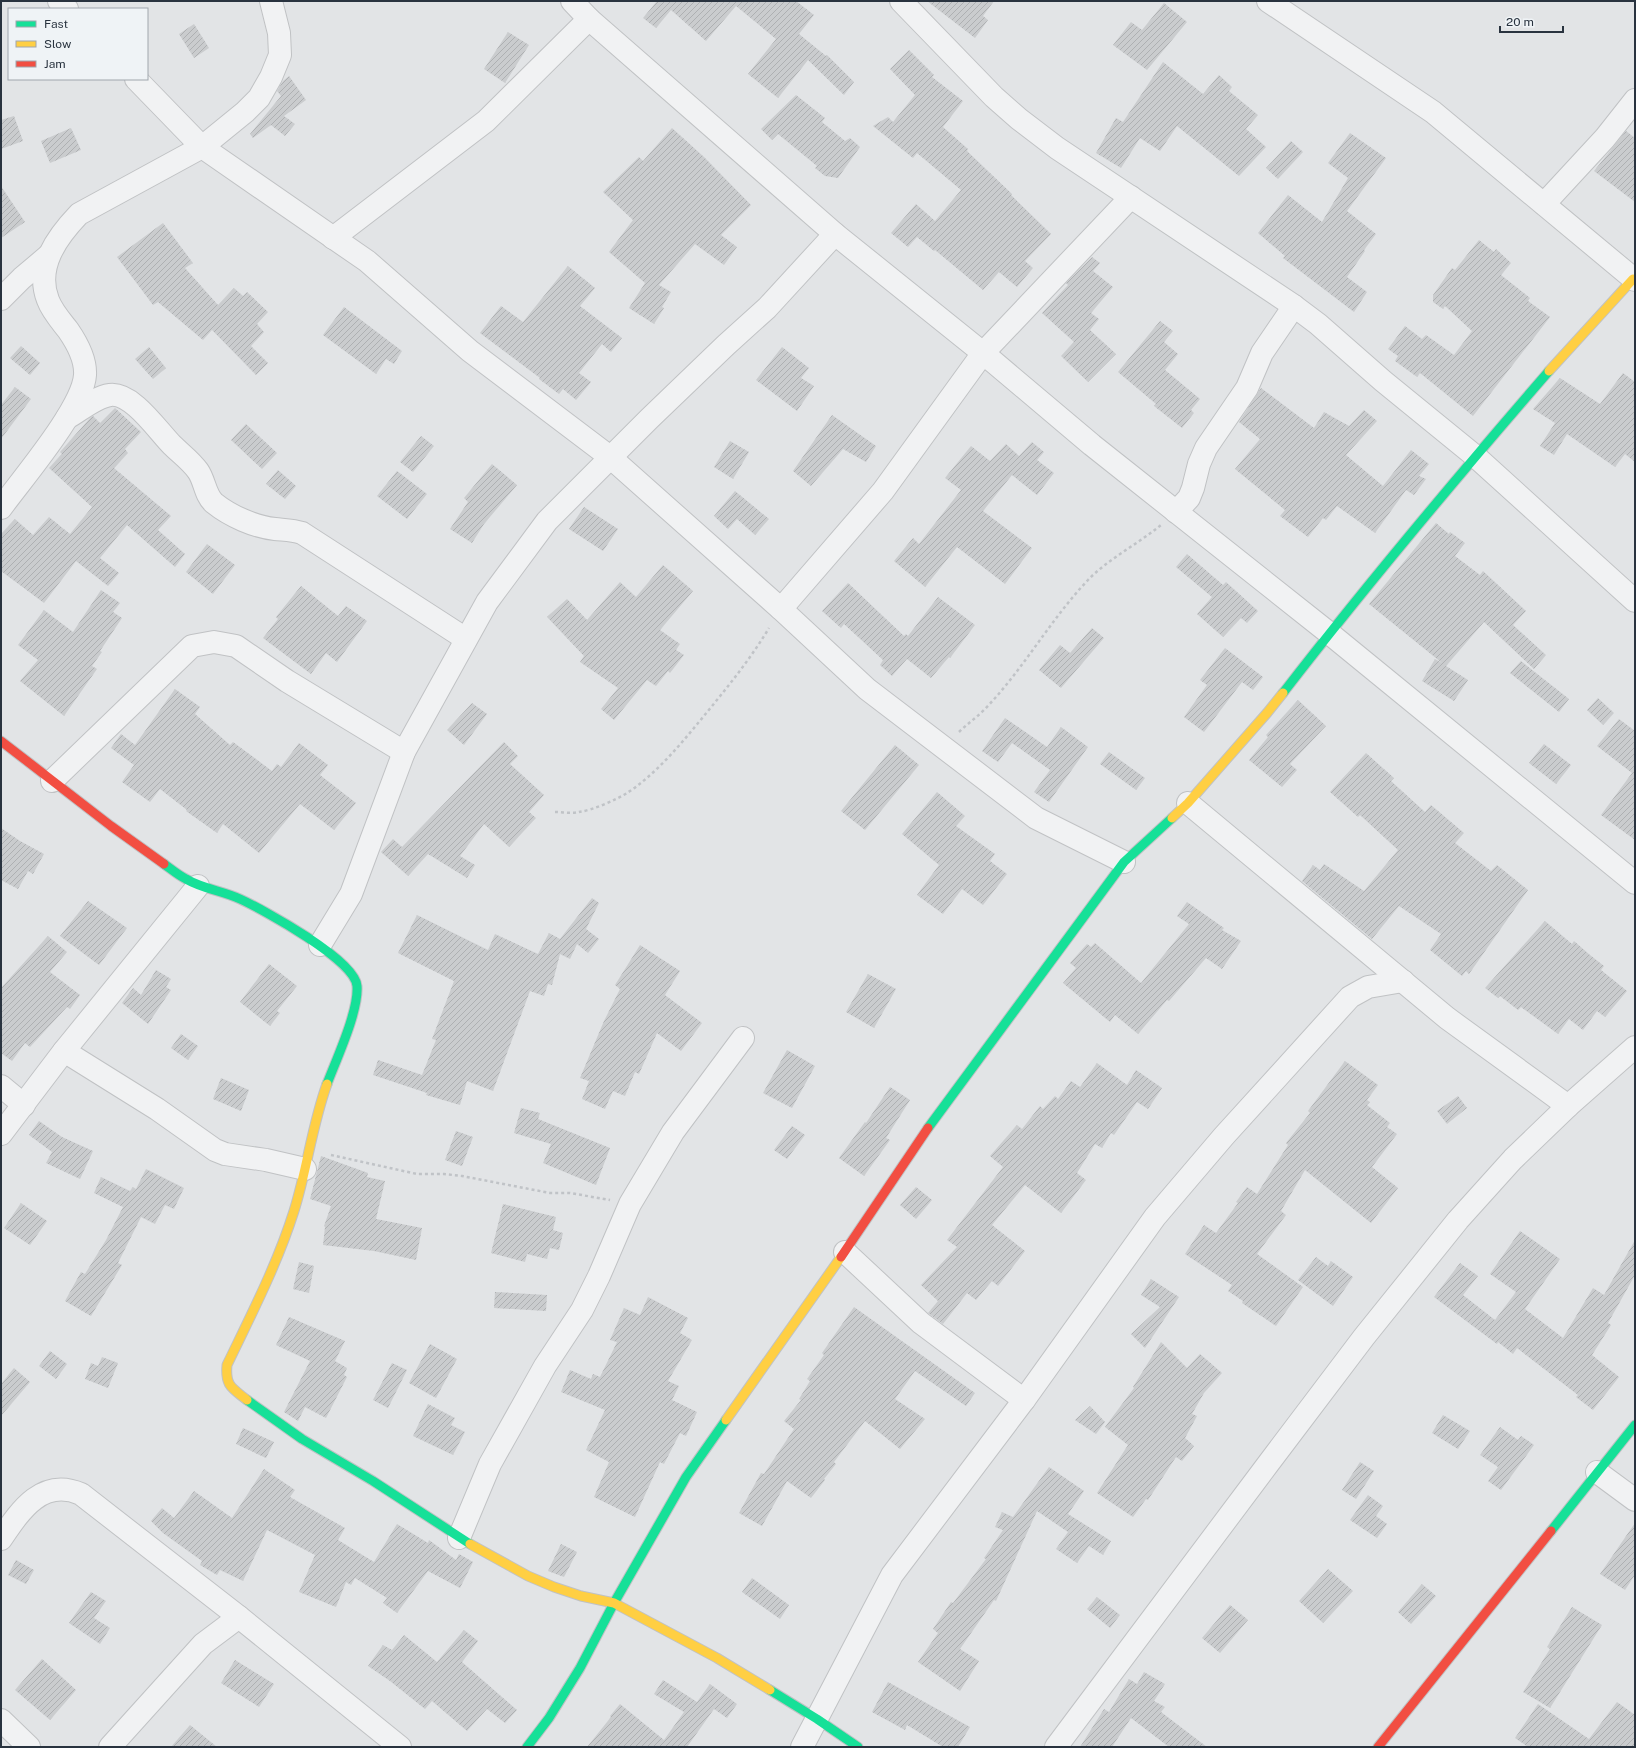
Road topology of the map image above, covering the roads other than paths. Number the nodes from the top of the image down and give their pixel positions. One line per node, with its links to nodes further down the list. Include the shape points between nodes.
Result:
1 (271, 1): 8 (street, via 279,33 280,55 271,77 259,98)
2 (572, 1): 5 (street)
3 (900, 1): 9 (street, via 1019,119 1057,148)
4 (1268, 1): 10 (street, via 1432,112)
5 (589, 19): 11 (street); 12 (street, via 486,120)
6 (137, 80): 8 (street)
7 (1635, 100): 10 (street)
8 (202, 147): 12 (street); 13 (street, via 79,214 64,230)
9 (1131, 197): 16 (street); 17 (street)
10 (1544, 204): 14 (street)
11 (835, 234): 17 (street); 20 (street, via 767,308)
12 (333, 238): 20 (street, via 367,261 470,351)
13 (48, 256): 15 (street); 18 (street, via 43,281 48,301 74,339 85,368 83,385)
14 (1634, 279): 19 (street)
15 (1, 300)
16 (1294, 306): 19 (street); 22 (street, via 1262,353 1247,388 1206,448 1189,498)
17 (983, 353): 22 (street); 24 (street, via 883,491)
18 (67, 418): 21 (street); 26 (street, via 109,395 118,395 129,401 198,471 208,495 218,506 249,522 302,533)
19 (1475, 456): 23 (street); 25 (street)
20 (610, 457): 24 (street); 26 (street, via 547,521 487,602)
21 (1, 508)
22 (1176, 512): 25 (street)
23 (1635, 601)
24 (781, 609): 31 (street, via 867,690 1036,818)
25 (1329, 633): 30 (street, via 1267,713); 32 (street)
26 (466, 639): 28 (street)
27 (1, 741): 29 (street)
28 (404, 752): 29 (street, via 287,681 236,646 214,642 192,646); 34 (street, via 351,894)
29 (52, 781): 33 (street, via 111,826)
30 (1188, 803): 31 (street); 35 (street)
31 (1124, 862): 44 (street, via 940,1110)
32 (1635, 883)
33 (198, 886): 34 (street, via 238,898); 38 (street)
34 (320, 945): 43 (street, via 347,969 357,984 356,999 323,1093)
35 (1403, 981): 41 (street, via 1447,1018); 45 (street, via 1368,988 1350,997 1224,1136 1155,1217)
36 (743, 1038): 49 (street, via 673,1132 630,1204 582,1310 544,1366 490,1464)
37 (1635, 1047): 41 (street)
38 (64, 1051): 40 (street); 43 (street, via 157,1109 215,1150 225,1154 266,1160)
39 (1, 1086): 40 (street)
40 (24, 1105): 42 (street)
41 (1568, 1106): 61 (street, via 1513,1159 1453,1226 1364,1338)
42 (1, 1134)
43 (307, 1160): 49 (street, via 277,1259 227,1365 226,1377 229,1386 260,1411 302,1439 373,1481)
44 (845, 1252): 45 (street, via 921,1323); 51 (street, via 686,1477)
45 (1024, 1400): 53 (street, via 892,1575)
46 (1635, 1425): 47 (street)
47 (1597, 1472): 48 (street); 62 (street)
48 (1635, 1500)
49 (459, 1538): 51 (street, via 528,1576 554,1587)
50 (1, 1539): 52 (street, via 25,1507 40,1494 51,1490 72,1490 81,1494)
51 (614, 1603): 53 (street, via 717,1658); 58 (street, via 580,1668 549,1718)
52 (239, 1617): 56 (street, via 203,1644); 57 (street)
53 (817, 1718): 59 (street); 60 (street)
54 (1, 1720): 55 (street)
55 (29, 1747)
56 (110, 1747)
57 (400, 1747)
58 (527, 1747)
59 (802, 1747)
60 (858, 1747)
61 (1056, 1747)
62 (1378, 1747)

